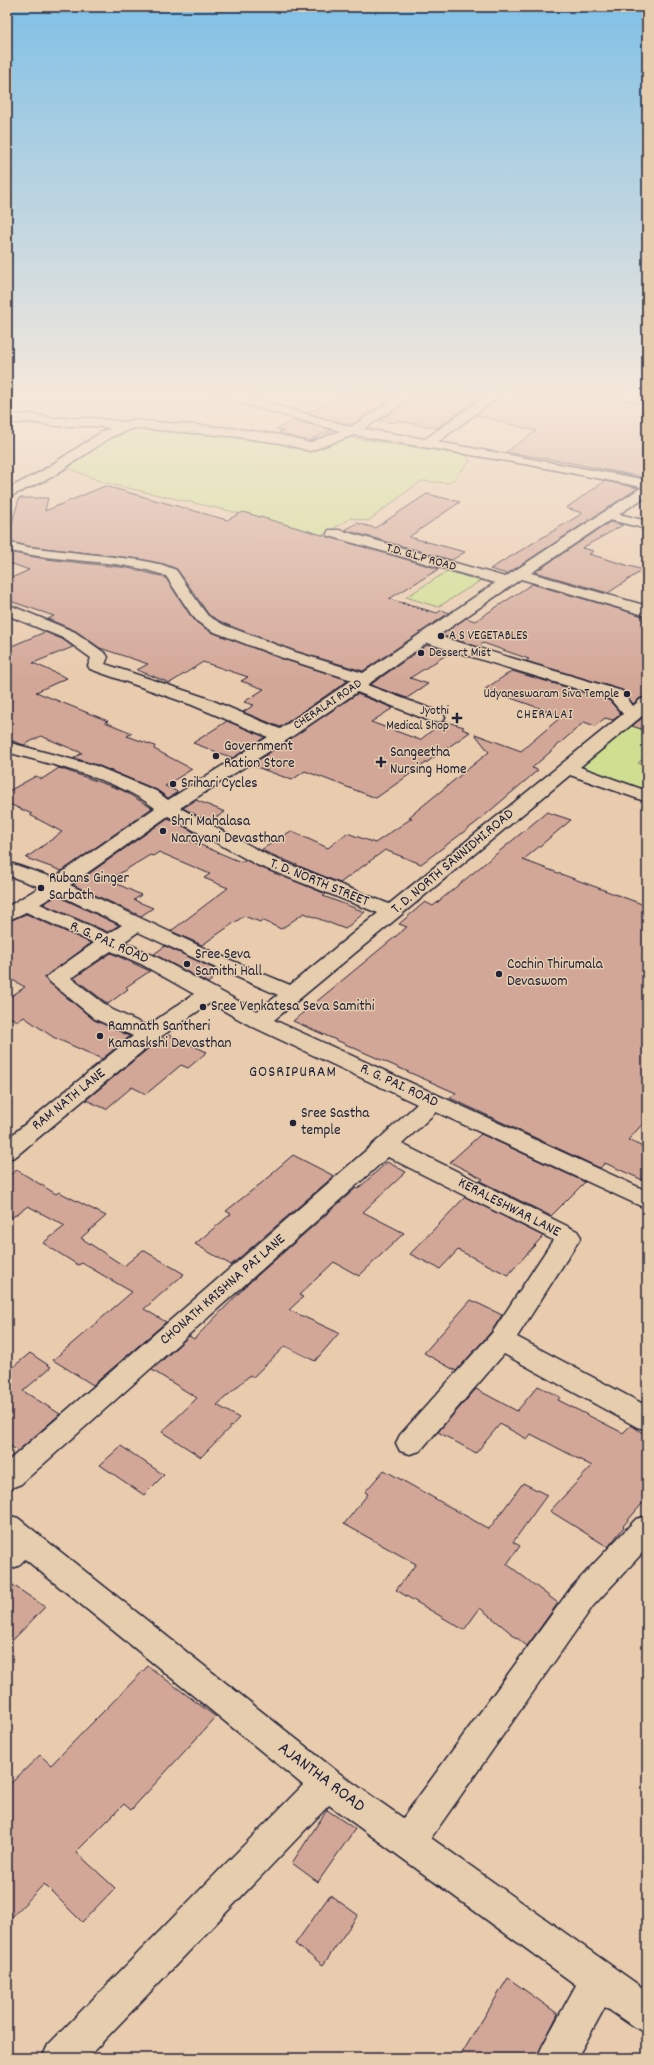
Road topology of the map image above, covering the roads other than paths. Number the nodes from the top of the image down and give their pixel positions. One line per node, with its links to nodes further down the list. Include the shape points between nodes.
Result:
1 (18, 488): 3 (street)
2 (647, 490): 4 (street, CHERALAI ROAD)
3 (7, 494)
4 (609, 516): 5 (street); 8 (street, CHERALAI ROAD)
5 (647, 525)
6 (334, 533): 8 (street, T.D. G.L.P ROAD)
7 (7, 546): 12 (street, via 27,551 158,568 171,573 203,619 218,628)
8 (514, 578): 10 (street, T.D. G.L.P ROAD); 11 (street, CHERALAI ROAD)
9 (7, 609): 16 (street, via 69,635 100,657 96,666 198,701)
10 (647, 611)
11 (426, 638): 12 (street, CHERALAI ROAD); 14 (street, via 616,695)
12 (361, 682): 15 (street); 16 (street, CHERALAI ROAD)
13 (647, 703): 14 (street, T. D. NORTH SANNIDHI.ROAD)
14 (632, 715): 18 (street, T. D. NORTH SANNIDHI.ROAD)
15 (436, 717)
16 (281, 736): 20 (street, CHERALAI ROAD)
17 (7, 747): 20 (street, T. D. NORTH STREET, via 90,770 150,795)
18 (566, 768): 19 (street); 24 (street, T. D. NORTH SANNIDHI.ROAD)
19 (647, 797)
20 (167, 808): 22 (street, CHERALAI ROAD); 24 (street, T. D. NORTH STREET, via 264,861)
21 (7, 868): 22 (street)
22 (56, 886): 23 (street, CHERALAI ROAD); 25 (street)
23 (15, 910): 26 (street, R. G. PAI. ROAD)
24 (392, 912): 27 (street, T. D. NORTH SANNIDHI.ROAD)
25 (137, 924): 26 (street); 27 (street)
26 (109, 943): 28 (street, R. G. PAI. ROAD, via 148,960); 30 (street, via 57,978 103,1014)
27 (292, 993): 29 (street, T. D. NORTH SANNIDHI.ROAD)
28 (210, 994): 29 (street, R. G. PAI. ROAD); 30 (street, RAM NATH LANE)
29 (259, 1021): 31 (street, R. G. PAI. ROAD)
30 (148, 1035): 33 (street, RAM NATH LANE)
31 (433, 1102): 32 (street, CHONATH KRISHNA PAI LANE); 34 (street, R. G. PAI. ROAD)
32 (386, 1146): 35 (street, KERALESHWAR LANE, via 568,1237); 38 (street, CHONATH KRISHNA PAI LANE)
33 (7, 1150)
34 (647, 1201)
35 (501, 1340): 36 (street); 37 (street)
36 (647, 1419)
37 (410, 1443)
38 (11, 1476)
39 (647, 1528): 42 (street, via 582,1596)
40 (13, 1542): 41 (street, AJANTHA ROAD)
41 (327, 1784): 42 (street, AJANTHA ROAD); 45 (street)
42 (407, 1842): 43 (street, AJANTHA ROAD)
43 (600, 1980): 44 (street, AJANTHA ROAD); 46 (street)
44 (647, 2014)
45 (61, 2058)
46 (556, 2058)

